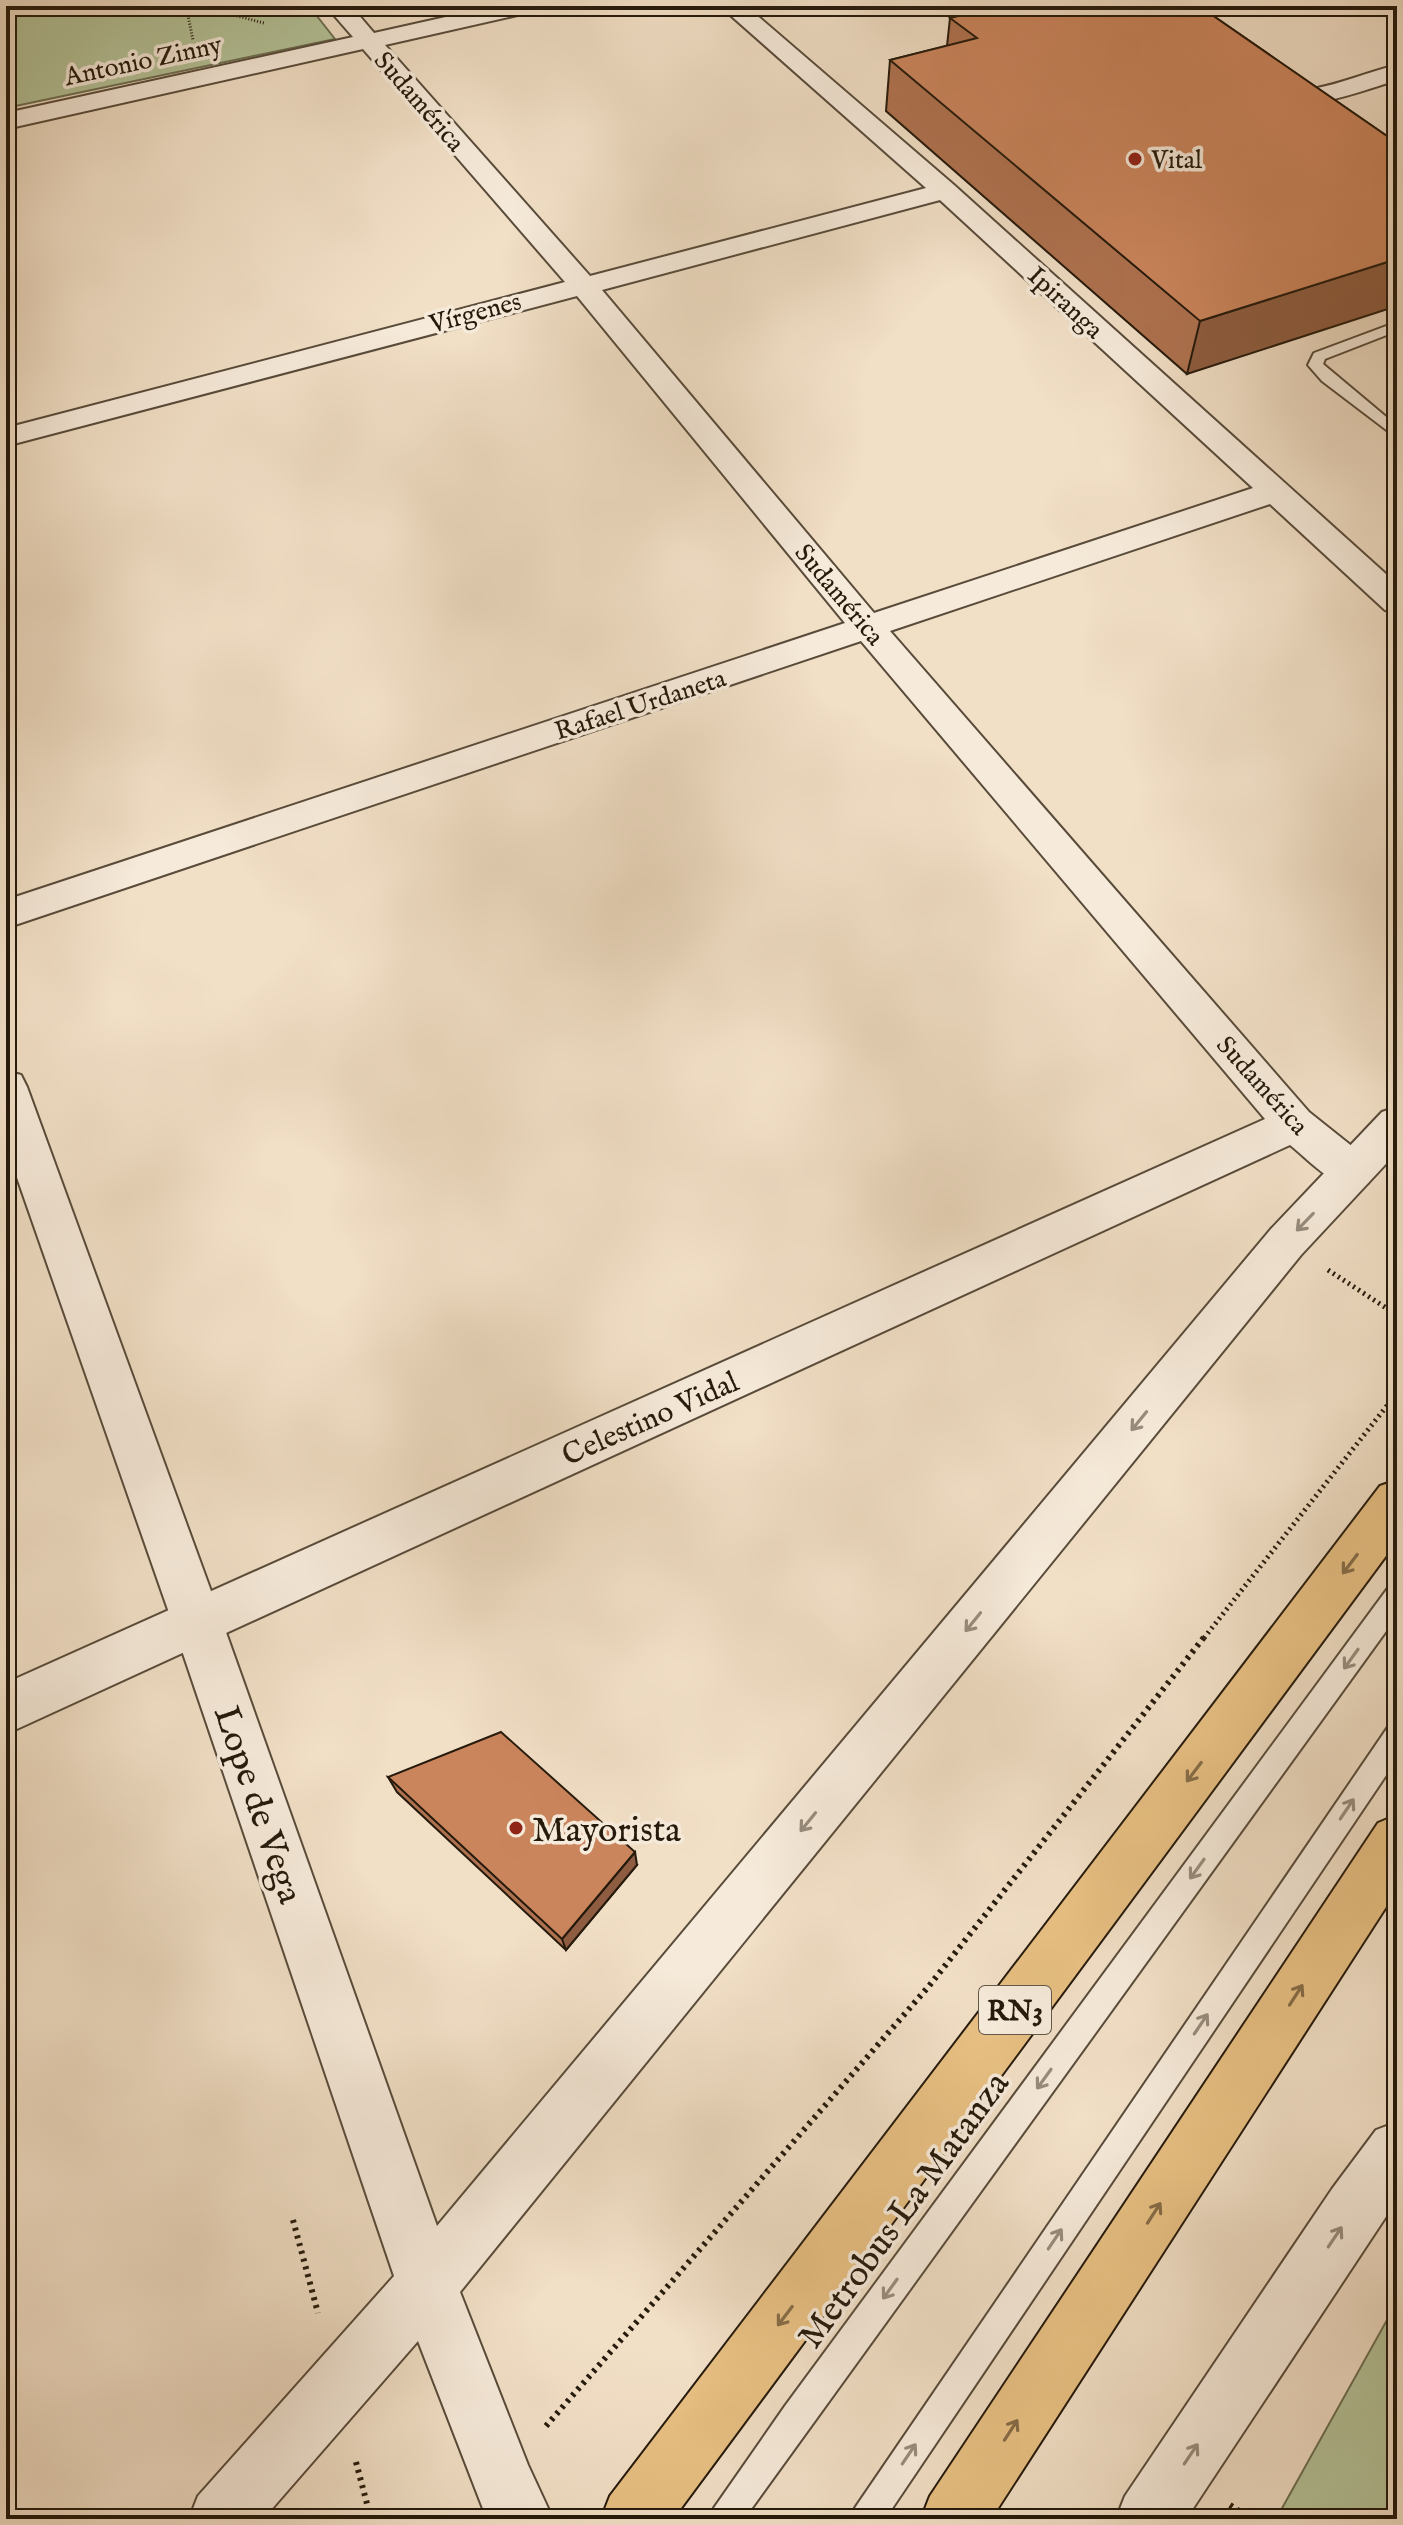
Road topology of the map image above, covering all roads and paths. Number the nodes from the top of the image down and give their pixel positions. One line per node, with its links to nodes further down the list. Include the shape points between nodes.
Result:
1 (338, 6): 4 (street, Sudamérica)
2 (527, 6): 4 (street, Antonio Zinny)
3 (732, 6): 8 (street, Ipiranga)
4 (368, 41): 7 (street, Antonio Zinny); 9 (street, Sudamérica)
5 (1397, 72): 6 (street, via 1300,99 1278,100)
6 (1244, 84)
7 (6, 121)
8 (945, 191): 9 (street, Vírgenes); 15 (street, Ipiranga)
9 (582, 284): 14 (street, Vírgenes); 17 (street, Sudamérica)
10 (1397, 326): 11 (lane)
11 (1381, 331): 12 (lane); 13 (lane, via 1319,356 1315,365)
12 (1397, 344)
13 (1397, 433)
14 (6, 437)
15 (1273, 492): 16 (street, Ipiranga); 17 (street, Rafael Urdaneta)
16 (1397, 602)
17 (868, 628): 18 (street, Rafael Urdaneta); 20 (street, Sudamérica)
18 (6, 914)
19 (6, 1087): 28 (street, Lope de Vega)
20 (1294, 1124): 22 (street, Sudamérica); 28 (street, Celestino Vidal)
21 (1397, 1124): 22 (street)
22 (1353, 1171): 23 (street, one-way to 23)
23 (1286, 1242): 24 (path); 33 (street, one-way to 33)
24 (1397, 1315)
25 (1397, 1393): 34 (path, via 929,1986 562,2404)
26 (1397, 1502): 36 (highway, RN3, one-way to 36)
27 (1397, 1596): 37 (lane, Metrobus La Matanza, one-way to 37)
28 (198, 1624): 29 (street, Celestino Vidal); 33 (street, Lope de Vega)
29 (6, 1709)
30 (1397, 1736): 38 (lane, one-way to 30)
31 (1397, 1842): 39 (highway, one-way to 31)
32 (1397, 2151): 40 (street, one-way to 32)
33 (427, 2285): 34 (street, Lope de Vega); 35 (street)
34 (512, 2501)
35 (221, 2519)
36 (633, 2519)
37 (725, 2519)
38 (866, 2519)
39 (953, 2519)
40 (1148, 2519)

